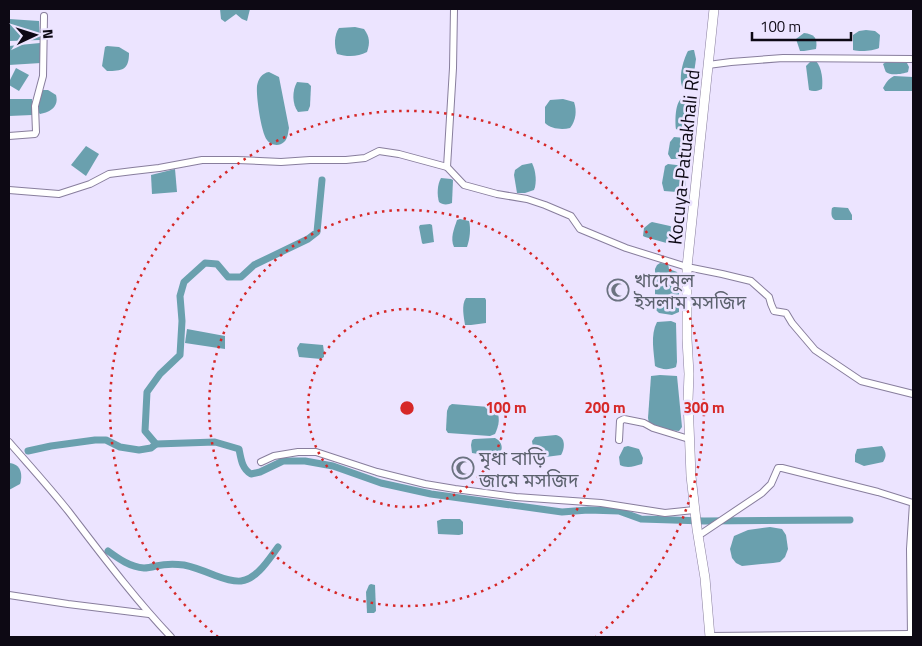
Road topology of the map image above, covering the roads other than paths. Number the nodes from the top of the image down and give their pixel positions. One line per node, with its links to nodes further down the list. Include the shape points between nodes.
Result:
1 (454, 9): 7 (street)
2 (714, 9): 5 (main road, Kocuya-Patuakhali Rd)
3 (44, 16): 6 (street, via 43,76 35,106 36,132)
4 (911, 59): 5 (street, via 783,58)
5 (708, 65): 9 (main road, Kocuya-Patuakhali Rd)
6 (9, 136)
7 (447, 167): 8 (street, via 379,151 365,158 346,160 202,160 109,174 59,194); 9 (street, via 464,185 545,205 571,216 580,229 626,248)
8 (9, 190)
9 (687, 267): 10 (street, via 751,281 770,297 774,310 786,313 815,350 861,381); 11 (main road, Kocuya-Patuakhali Rd)
10 (913, 394)
11 (689, 438): 12 (street, via 653,428 644,422 624,419 620,421); 15 (main road, Kocuya-Patuakhali Rd)
12 (619, 440)
13 (9, 442): 19 (street, via 68,511)
14 (261, 462): 15 (street, via 274,456 316,452 377,472 455,489 601,503 665,513)
15 (694, 510): 17 (main road, Kocuya-Patuakhali Rd)
16 (913, 521): 17 (street, via 913,504 878,492 778,468 771,484 762,493 715,525); 22 (street)
17 (697, 533): 20 (main road, Kocuya-Patuakhali Rd)
18 (9, 595): 19 (street)
19 (148, 614): 23 (street)
20 (710, 636): 21 (street)
21 (809, 636): 22 (street)
22 (910, 636)
23 (171, 637)

